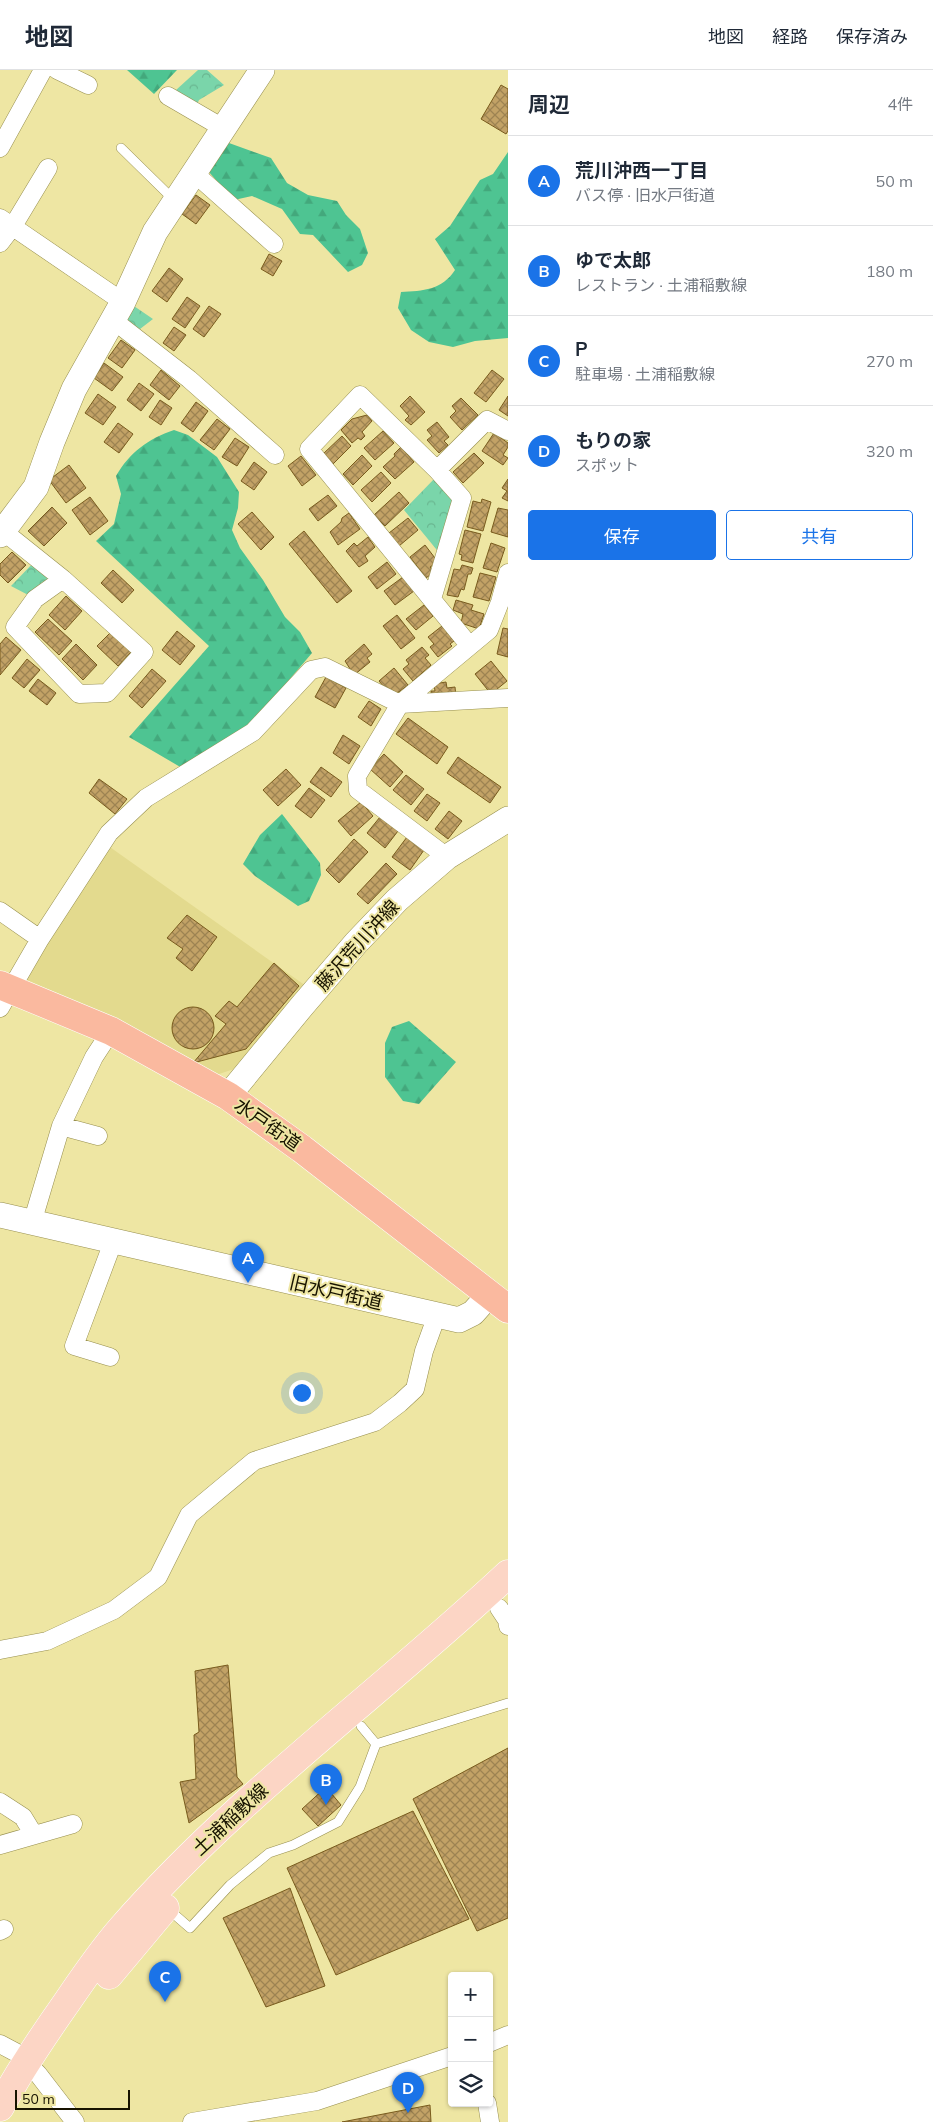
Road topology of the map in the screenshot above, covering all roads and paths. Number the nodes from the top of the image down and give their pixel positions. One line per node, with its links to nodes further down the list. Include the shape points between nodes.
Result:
1 (43, 70): 7 (street)
2 (57, 70): 4 (street)
3 (262, 70): 6 (street)
4 (88, 85)
5 (168, 96): 6 (street)
6 (223, 128): 10 (street)
7 (0, 148)
8 (121, 148): 11 (lane)
9 (48, 168): 12 (street)
10 (193, 172): 11 (street); 14 (street)
11 (174, 200): 15 (street, via 155,232)
12 (6, 222): 13 (street); 15 (street)
13 (0, 243)
14 (274, 244)
15 (118, 311): 17 (street); 19 (street, via 74,389 36,487)
16 (508, 431): 18 (street, via 486,420)
17 (275, 455)
18 (438, 470): 22 (street, via 462,498); 22 (street, via 360,395 309,449)
19 (2, 533): 21 (street)
20 (508, 573): 23 (street, via 489,630)
21 (63, 579): 21 (street, via 144,652 107,693 79,694 15,627 35,599)
22 (432, 599): 23 (street)
23 (469, 645): 25 (street)
24 (508, 698): 25 (street)
25 (400, 704): 27 (street, via 357,776 358,790); 29 (street, via 325,667 310,670 253,732 146,798 109,833)
26 (508, 819): 27 (street, 藤沢荒川沖線)
27 (447, 857): 32 (street, 藤沢荒川沖線, via 397,900 356,943)
28 (0, 911): 29 (street)
29 (40, 939): 30 (street)
30 (3, 994): 31 (highway, 水戸街道)
31 (110, 1032): 32 (highway, 水戸街道); 33 (street, via 94,1057)
32 (228, 1096): 38 (highway, 水戸街道, via 302,1149)
33 (61, 1126): 34 (street); 36 (street)
34 (98, 1136)
35 (0, 1215): 36 (street, 旧水戸街道)
36 (32, 1223): 37 (street, 旧水戸街道)
37 (113, 1242): 39 (street, 旧水戸街道); 40 (street, via 74,1346)
38 (499, 1302): 39 (street, 旧水戸街道, via 459,1320)
39 (437, 1315): 43 (street, via 415,1389 400,1403 375,1422 254,1461 189,1515 158,1577 114,1610 47,1641)
40 (110, 1357)
41 (508, 1574): 55 (main road, 土浦稲敷線, via 460,1619 297,1756 188,1857 120,1930 84,1977)
42 (505, 1611): 45 (main road, 土浦稲敷線)
43 (0, 1650)
44 (508, 1703): 45 (lane)
45 (368, 1735): 50 (main road, 土浦稲敷線, via 212,1856); 50 (lane, via 360,1788 338,1822 293,1845 269,1853 230,1885 190,1928)
46 (0, 1802): 48 (street, via 23,1816)
47 (73, 1824): 48 (street)
48 (34, 1835): 49 (street)
49 (0, 1845)
50 (166, 1907): 55 (main road, 土浦稲敷線)
51 (508, 2035): 52 (street)
52 (493, 2041)
53 (0, 2044): 55 (street)
54 (448, 2057): 60 (street, via 317,2102)
55 (32, 2068): 56 (main road, 土浦稲敷線); 58 (main road, 土浦稲敷線); 59 (street)
56 (0, 2107)
57 (488, 2107): 61 (street)
58 (13, 2122)
59 (75, 2122)
60 (192, 2122)
61 (490, 2122)

